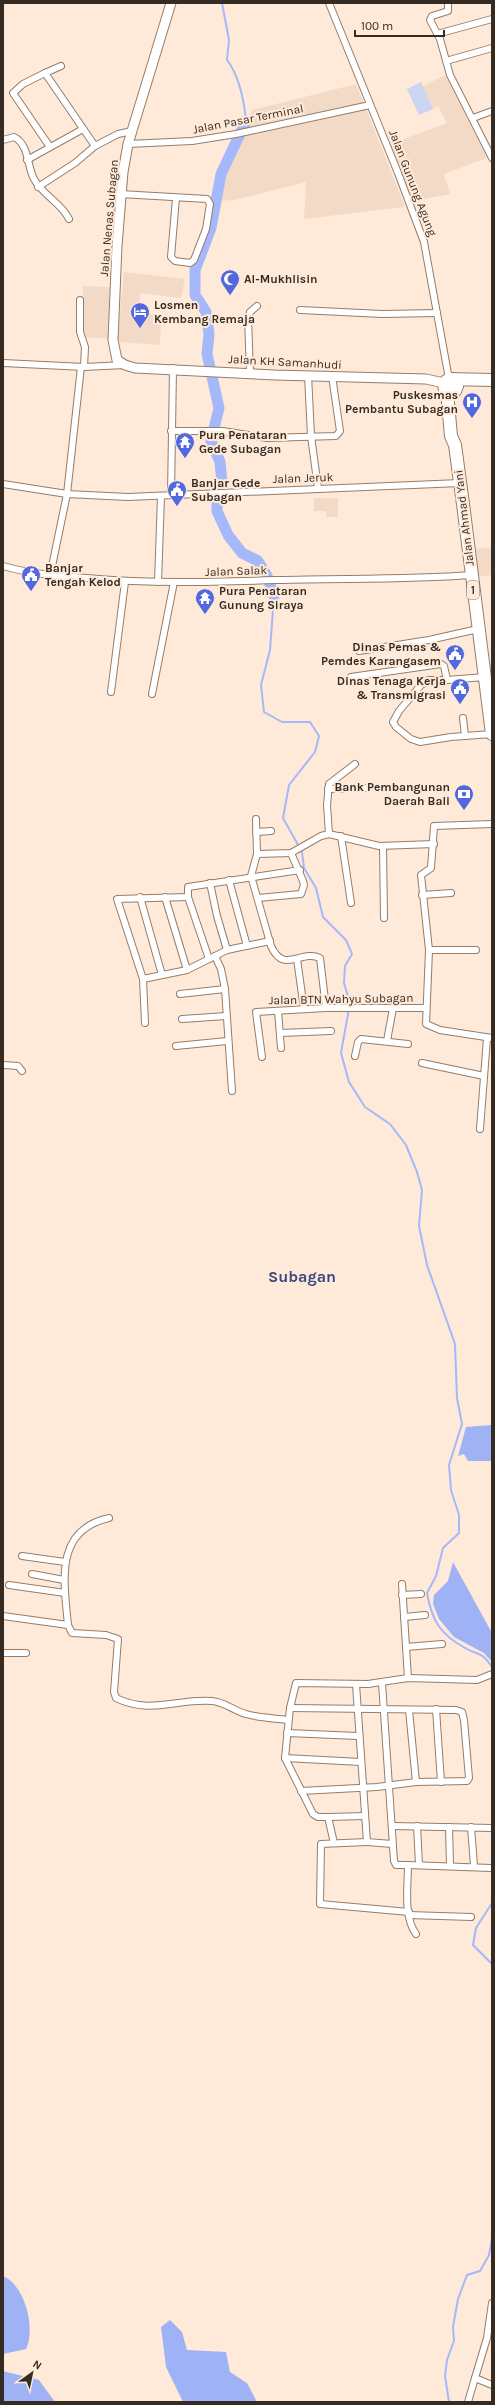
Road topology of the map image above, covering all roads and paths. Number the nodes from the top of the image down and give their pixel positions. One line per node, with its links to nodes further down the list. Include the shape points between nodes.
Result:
1 (171, 3): 14 (main road, Jalan Nenas Subagan)
2 (329, 3): 10 (street, Jalan Gunung Agung)
3 (448, 3): 5 (street, via 448,10 430,18)
4 (492, 19): 5 (street)
5 (437, 34): 7 (street)
6 (492, 48): 7 (street)
7 (446, 62): 12 (street, via 450,75)
8 (62, 66): 9 (street)
9 (45, 73): 13 (street); 18 (street, via 23,84 13,93)
10 (370, 105): 16 (street, Jalan Pasar Terminal, via 236,134 192,141); 28 (street, Jalan Gunung Agung, via 424,242)
11 (492, 111): 12 (street)
12 (473, 118): 19 (street)
13 (83, 129): 17 (street); 18 (street)
14 (132, 131): 16 (main road, Jalan Nenas Subagan); 17 (street, via 118,134)
15 (3, 140): 20 (street, via 14,137 20,141)
16 (128, 144): 22 (main road, Jalan Nenas Subagan)
17 (95, 146): 21 (street, via 75,163)
18 (50, 147): 20 (street)
19 (492, 158)
20 (27, 160): 21 (street)
21 (38, 187): 24 (street, via 62,208)
22 (120, 194): 23 (street); 30 (main road, Jalan Nenas Subagan, via 113,346 117,360)
23 (176, 198): 23 (street, via 204,198 210,204 206,229 194,260 190,263 175,261 171,257)
24 (69, 219)
25 (80, 300): 31 (street, via 80,332 85,347)
26 (257, 306): 33 (street, via 248,318)
27 (300, 310): 28 (street, via 382,314)
28 (437, 313): 38 (street, Jalan Gunung Agung)
29 (3, 363): 31 (street)
30 (124, 366): 31 (street); 32 (main road, Jalan KH Samanhudi)
31 (82, 367): 44 (street)
32 (173, 368): 33 (main road, Jalan KH Samanhudi); 39 (street)
33 (250, 373): 34 (main road, Jalan KH Samanhudi)
34 (308, 375): 35 (main road, Jalan KH Samanhudi); 40 (street)
35 (332, 376): 38 (main road, Jalan KH Samanhudi, via 426,379); 40 (street, via 340,431 336,436)
36 (492, 380): 38 (highway)
37 (492, 385): 38 (highway)
38 (451, 386): 41 (highway, Jalan Ahmad Yani / 1, via 458,435 455,445)
39 (171, 431): 40 (street, via 223,432 267,438); 45 (street)
40 (311, 436): 43 (street)
41 (460, 483): 43 (street, Jalan Jeruk); 48 (highway, Jalan Ahmad Yani / 1)
42 (3, 484): 44 (street, Jalan Jeruk)
43 (318, 488): 45 (street, Jalan Jeruk)
44 (67, 494): 46 (street, Jalan Jeruk, via 102,497); 49 (street)
45 (171, 495): 46 (street, Jalan Jeruk)
46 (161, 496): 51 (street)
47 (3, 566): 49 (street, Jalan Salak)
48 (471, 575): 52 (street, Jalan Salak, via 239,583); 53 (highway, Jalan Ahmad Yani / 1)
49 (50, 576): 50 (street, Jalan Salak)
50 (126, 582): 51 (street, Jalan Salak); 58 (street)
51 (158, 582): 52 (street, Jalan Salak)
52 (174, 582): 59 (street)
53 (478, 629): 54 (street); 56 (highway, Jalan Ahmad Yani / 1)
54 (359, 651)
55 (351, 677): 57 (street, via 441,664 444,666)
56 (485, 677): 57 (street); 61 (highway, Jalan Ahmad Yani / 1)
57 (447, 680): 62 (street, via 425,682 395,717 394,724 411,739 420,742)
58 (111, 692)
59 (152, 694)
60 (463, 718): 62 (street)
61 (492, 734): 62 (street)
62 (465, 736)
63 (355, 764): 65 (street, via 332,780)
64 (367, 788): 65 (street)
65 (328, 789): 70 (street)
66 (256, 819): 69 (street)
67 (492, 824): 72 (street, Jalan BTN Wahyu Subagan, via 433,827)
68 (271, 831): 69 (street)
69 (256, 832): 75 (street)
70 (329, 834): 71 (street); 74 (street)
71 (341, 836): 73 (street); 86 (street)
72 (434, 844): 73 (street); 81 (street, Jalan BTN Wahyu Subagan, via 430,870 421,875)
73 (383, 846): 87 (street)
74 (292, 852): 75 (street); 76 (street)
75 (257, 854): 77 (street)
76 (300, 870): 77 (street); 85 (street, via 304,886 301,894)
77 (251, 876): 78 (street); 85 (street)
78 (229, 880): 79 (street); 89 (street)
79 (210, 882): 84 (street, via 188,886); 90 (street)
80 (451, 893): 81 (street)
81 (422, 895): 91 (street, Jalan BTN Wahyu Subagan)
82 (140, 897): 83 (street); 97 (street); 98 (street, via 117,898)
83 (164, 897): 84 (street); 96 (street)
84 (188, 897): 94 (street)
85 (258, 898): 88 (street)
86 (351, 903)
87 (384, 918)
88 (270, 940): 89 (street); 95 (street, via 280,959)
89 (247, 946): 90 (street)
90 (227, 950): 93 (street)
91 (429, 950): 92 (street); 103 (street, Jalan BTN Wahyu Subagan)
92 (476, 950)
93 (215, 956): 94 (street); 99 (street)
94 (209, 959): 96 (street)
95 (297, 959): 101 (street, via 320,958); 104 (street)
96 (187, 970): 97 (street)
97 (162, 975): 98 (street)
98 (143, 979): 108 (street)
99 (225, 989): 100 (street); 106 (street)
100 (180, 994)
101 (326, 1008): 102 (street, Jalan BTN Wahyu Subagan); 104 (street, Jalan BTN Wahyu Subagan)
102 (393, 1008): 103 (street, Jalan BTN Wahyu Subagan); 113 (street)
103 (426, 1008): 111 (street, Jalan BTN Wahyu Subagan, via 425,1020 428,1026 462,1035)
104 (304, 1009): 105 (street, Jalan BTN Wahyu Subagan)
105 (278, 1011): 110 (street); 118 (street, Jalan BTN Wahyu Subagan, via 256,1012)
106 (226, 1016): 107 (street); 112 (street)
107 (182, 1019)
108 (145, 1023)
109 (331, 1031): 110 (street)
110 (280, 1033): 116 (street)
111 (490, 1038): 122 (street)
112 (227, 1041): 115 (street); 123 (street)
113 (387, 1041): 114 (street); 117 (street, via 360,1040)
114 (408, 1044)
115 (176, 1046)
116 (281, 1048)
117 (354, 1056)
118 (262, 1057)
119 (422, 1063): 122 (street)
120 (3, 1065): 121 (street, via 18,1066)
121 (22, 1071)
122 (484, 1076): 124 (street)
123 (232, 1091)
124 (480, 1129)
125 (110, 1518): 127 (street, via 93,1522 87,1527 70,1548)
126 (22, 1556): 127 (street)
127 (65, 1562): 129 (street)
128 (32, 1574): 129 (street)
129 (64, 1580): 132 (street)
130 (402, 1584): 134 (street)
131 (9, 1585): 132 (street)
132 (65, 1593): 138 (street)
133 (420, 1594): 134 (street)
134 (402, 1595): 137 (street)
135 (425, 1615): 137 (street)
136 (3, 1616): 138 (street)
137 (404, 1617): 140 (street)
138 (68, 1625): 152 (street, via 72,1633 106,1635 118,1639 114,1692 120,1700 162,1706 212,1700 246,1714)
139 (442, 1644): 140 (street)
140 (406, 1647): 144 (street)
141 (26, 1652): 142 (street)
142 (3, 1653)
143 (492, 1674): 144 (street, via 477,1680)
144 (408, 1678): 145 (street)
145 (382, 1683): 146 (street); 150 (street)
146 (356, 1684): 147 (street, via 298,1682 294,1687); 149 (street)
147 (290, 1708): 149 (street); 152 (street)
148 (436, 1709): 151 (street); 158 (street); 158 (street, via 462,1712 469,1774 467,1781)
149 (357, 1710): 150 (street); 154 (street)
150 (384, 1710): 151 (street); 159 (street)
151 (409, 1710): 157 (street)
152 (288, 1720): 153 (street)
153 (288, 1733): 154 (street); 155 (street)
154 (358, 1736): 156 (street)
155 (284, 1758): 156 (street); 161 (street)
156 (361, 1762): 160 (street)
157 (416, 1782): 158 (street); 159 (street)
158 (441, 1782)
159 (390, 1786): 160 (street); 164 (street)
160 (362, 1788): 161 (street); 162 (street)
161 (301, 1791): 163 (street, via 313,1814)
162 (364, 1816): 163 (street); 169 (street)
163 (328, 1817): 170 (street)
164 (392, 1826): 165 (street); 171 (street)
165 (417, 1826): 166 (street); 172 (street)
166 (449, 1826): 167 (street); 174 (street)
167 (471, 1827): 168 (street); 175 (street)
168 (492, 1828)
169 (367, 1842): 170 (street); 171 (street)
170 (334, 1843): 177 (street, via 324,1843 320,1848 321,1905)
171 (392, 1844): 173 (street, via 395,1863)
172 (419, 1864): 173 (street); 174 (street)
173 (408, 1865): 177 (street)
174 (450, 1865): 175 (street)
175 (474, 1866): 176 (street)
176 (491, 1868)
177 (409, 1913): 178 (street); 179 (street)
178 (471, 1917)
179 (416, 1934)
180 (492, 2303): 181 (street)
181 (490, 2338): 182 (street)
182 (475, 2378): 183 (street); 184 (street)
183 (492, 2385)
184 (468, 2402)

